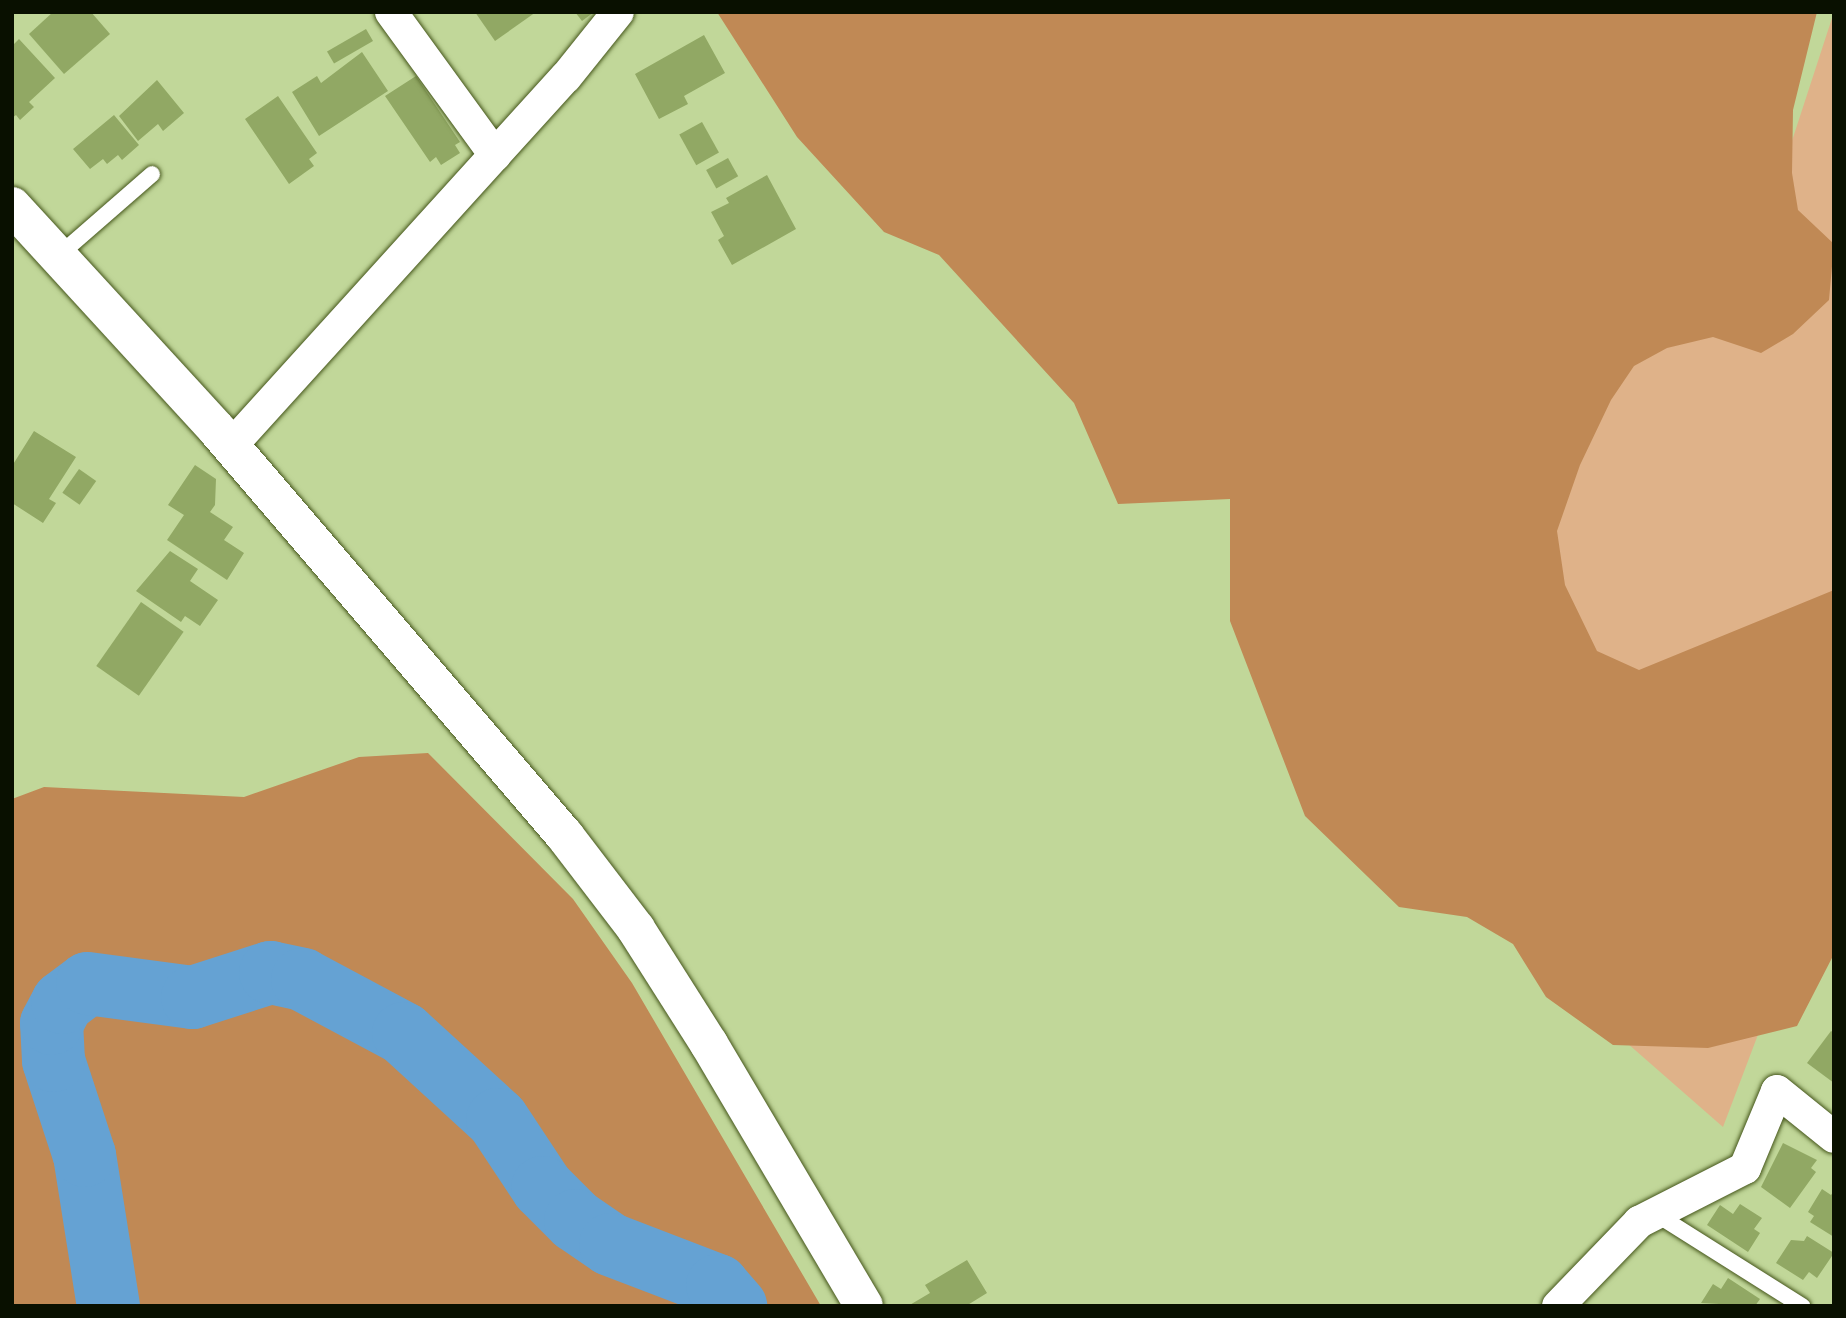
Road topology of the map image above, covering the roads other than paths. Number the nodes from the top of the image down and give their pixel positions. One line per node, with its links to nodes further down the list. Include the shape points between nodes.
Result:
1 (391, 12): 3 (street)
2 (618, 12): 3 (street)
3 (495, 155): 7 (street)
4 (152, 174): 6 (lane)
5 (12, 206): 6 (street)
6 (57, 257): 7 (street)
7 (231, 446): 10 (street, via 565,835 636,929)
8 (1834, 1137): 9 (street, via 1777,1091 1745,1168)
9 (1656, 1214): 11 (street, via 1640,1222); 12 (lane)
10 (864, 1306)
11 (1558, 1306)
12 (1802, 1306)

